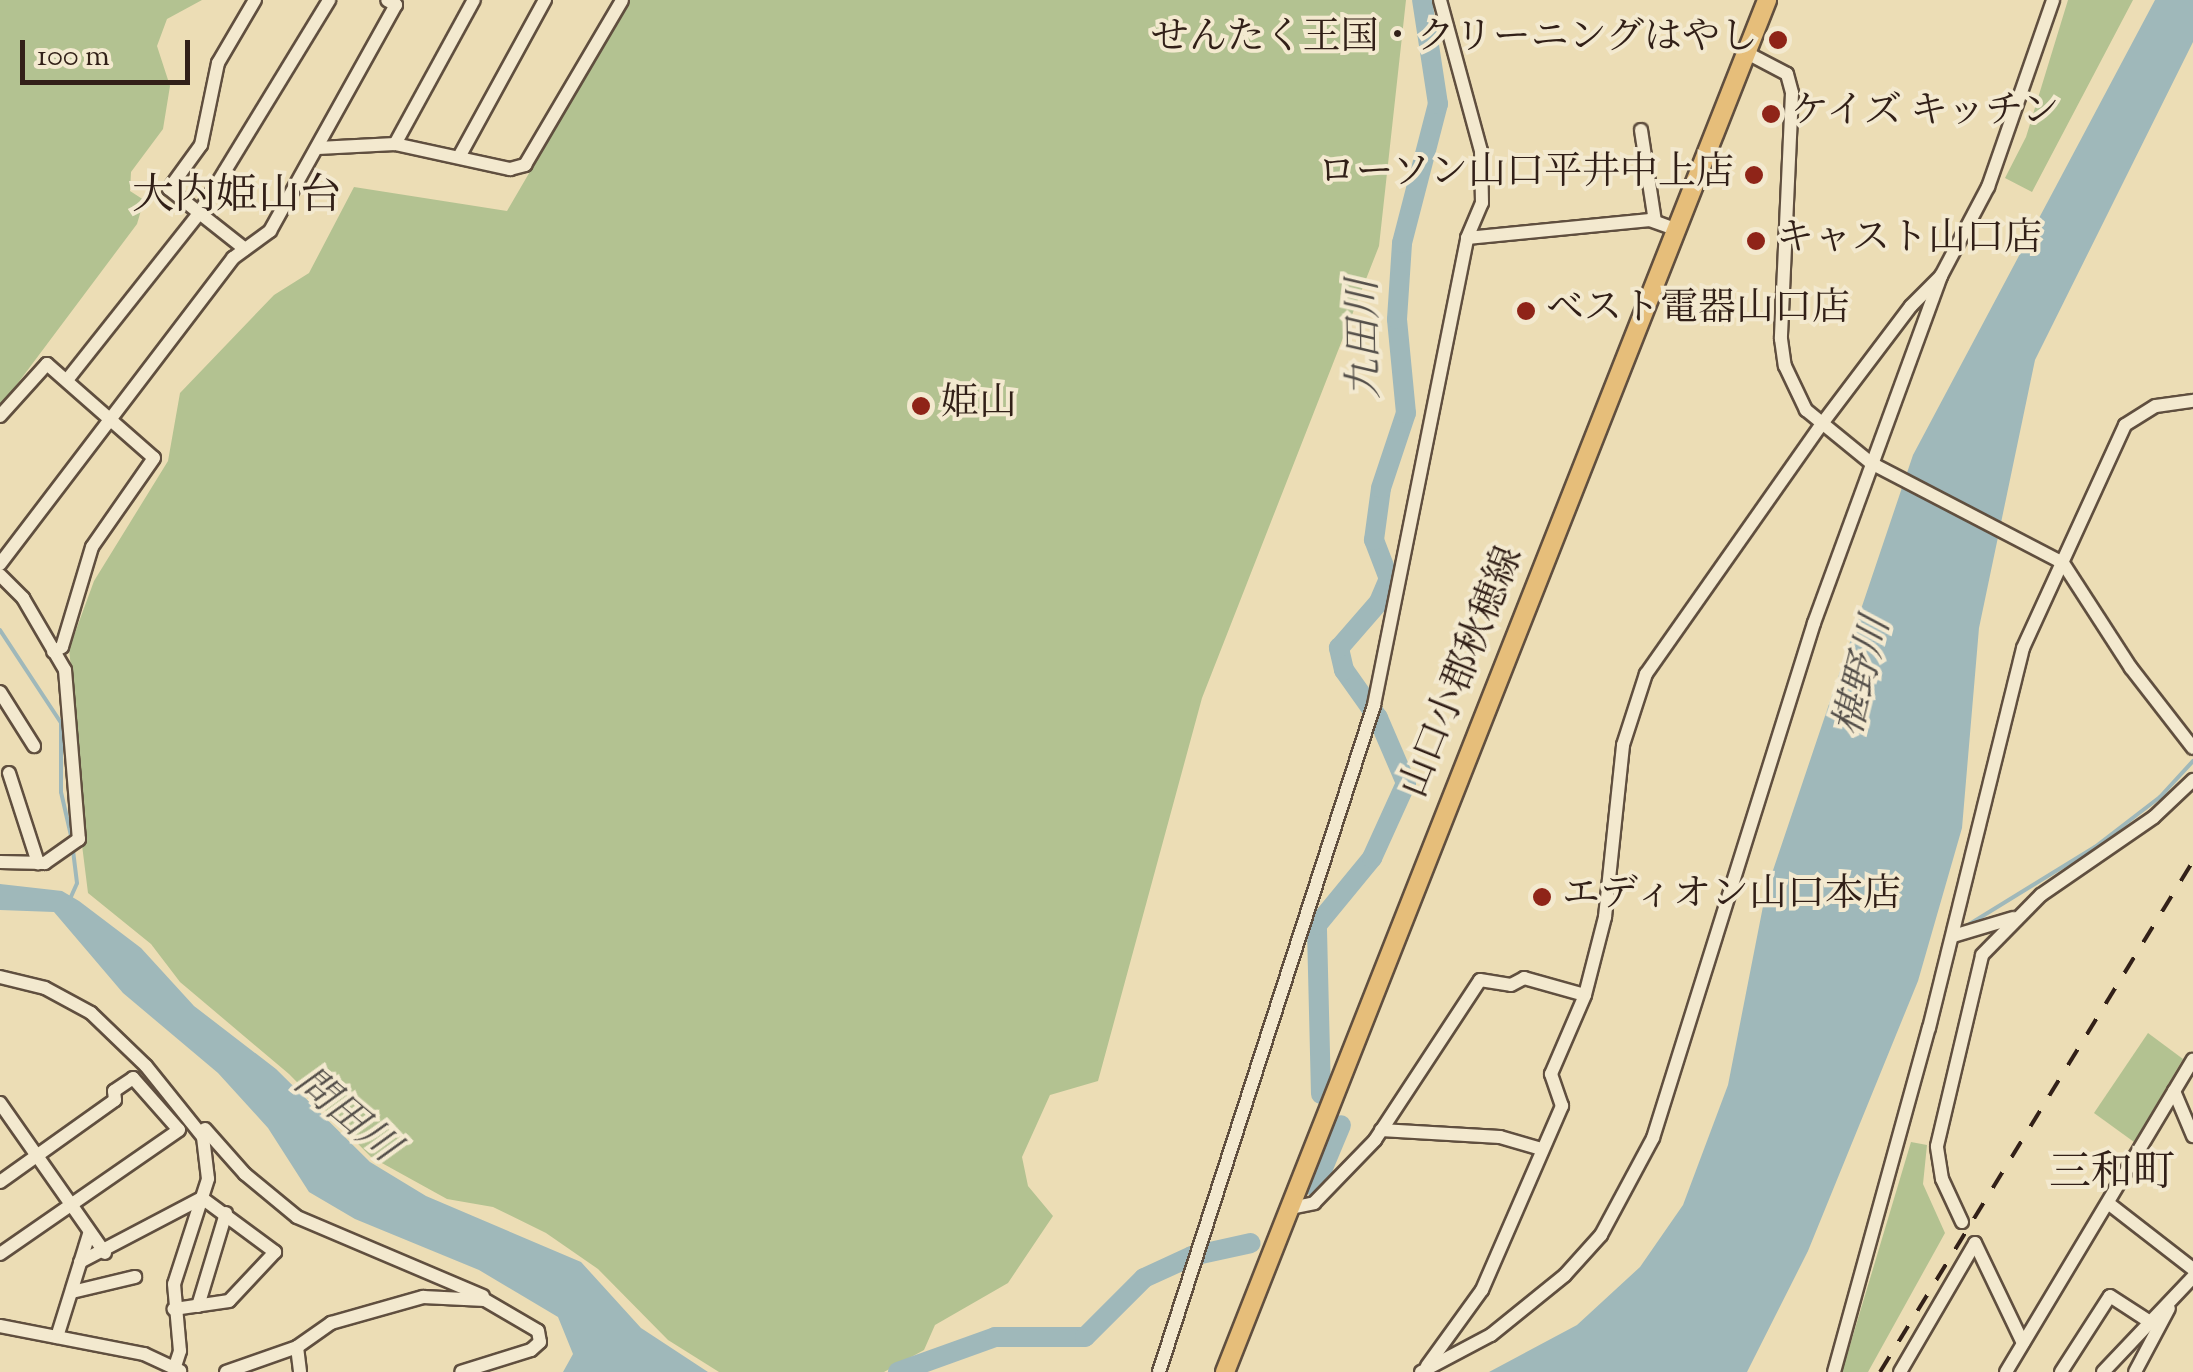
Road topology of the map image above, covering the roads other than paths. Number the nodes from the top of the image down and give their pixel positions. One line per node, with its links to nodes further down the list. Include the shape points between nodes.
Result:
1 (254, 0): 15 (street, via 218,63 202,144 169,189)
2 (328, 0): 15 (street)
3 (474, 0): 12 (street)
4 (546, 0): 14 (street)
5 (622, 0): 14 (street, via 525,165 510,169)
6 (1440, 0): 18 (street, via 1481,151 1482,203)
7 (1766, 0): 10 (main road, 山口小郡秋穂線)
8 (2053, 0): 20 (street, via 1981,203)
9 (394, 2): 13 (street)
10 (1747, 53): 17 (main road, 山口小郡秋穂線); 25 (street, via 1787,74 1792,93 1781,339 1793,387)
11 (1641, 130): 16 (street)
12 (395, 144): 13 (street); 14 (street)
13 (318, 148): 19 (street, via 270,232)
14 (460, 157)
15 (198, 215): 19 (street); 21 (street)
16 (1655, 221): 17 (street); 18 (street)
17 (1677, 230): 56 (main road, 山口小郡秋穂線)
18 (1468, 238): 81 (street, via 1372,712)
19 (245, 249): 24 (street)
20 (1941, 276): 25 (street); 26 (street)
21 (67, 380): 23 (street, via 47,364); 24 (street)
22 (2193, 401): 27 (street, via 2156,406 2125,425)
23 (0, 416)
24 (110, 418): 28 (street); 30 (street, via 154,458 92,547 62,647)
25 (1821, 425): 26 (street); 43 (street, via 1646,674 1623,745 1605,917)
26 (1871, 464): 27 (street); 83 (street, via 1814,623 1653,1138 1601,1235 1565,1275 1502,1327)
27 (2059, 561): 35 (street); 41 (street, via 2023,648)
28 (0, 564)
29 (0, 576): 30 (street, via 23,598)
30 (53, 652): 39 (street, via 65,670 77,845)
31 (0, 692): 32 (street)
32 (13, 714): 33 (street); 34 (street)
33 (0, 722)
34 (34, 746)
35 (2193, 748)
36 (9, 772): 39 (street)
37 (2193, 780): 40 (street, via 2154,818)
38 (0, 862): 39 (street)
39 (45, 862)
40 (2013, 918): 41 (street); 58 (street, via 1982,956 1937,1146 1942,1179)
41 (1953, 936): 84 (street)
42 (0, 978): 47 (street, via 45,988 91,1013)
43 (1586, 996): 48 (street, via 1524,978 1510,985 1480,980); 50 (street, via 1552,1074 1563,1097)
44 (2193, 1060): 45 (street)
45 (2174, 1092): 49 (street); 54 (street)
46 (0, 1104): 51 (street)
47 (196, 1126): 53 (street, via 210,1152); 68 (street, via 296,1217)
48 (1381, 1130): 50 (street, via 1500,1137); 56 (street, via 1314,1203)
49 (2193, 1136)
50 (1541, 1149): 83 (street, via 1482,1290)
51 (35, 1156): 52 (street); 55 (street); 55 (street, via 115,1100 114,1091 133,1078 178,1130)
52 (0, 1182)
53 (202, 1198): 57 (street); 60 (street); 70 (street, via 181,1252)
54 (2108, 1203): 63 (street); 74 (street)
55 (68, 1204): 59 (street); 61 (street)
56 (1291, 1208): 82 (main road, 山口小郡秋穂線)
57 (226, 1213): 69 (street); 69 (street, via 275,1252 229,1301)
58 (1962, 1222)
59 (89, 1234): 60 (street); 62 (street)
60 (104, 1253): 62 (street)
61 (0, 1254)
62 (80, 1262): 66 (street)
63 (2193, 1269)
64 (135, 1277): 66 (street)
65 (2193, 1277): 67 (street)
66 (72, 1292): 73 (street)
67 (2178, 1292): 71 (street); 88 (street)
68 (485, 1300): 75 (street, via 423,1297 331,1323); 80 (street, via 538,1331 540,1342)
69 (198, 1306): 70 (street)
70 (174, 1309): 76 (street)
71 (2150, 1322): 86 (street, via 2110,1296); 87 (street)
72 (0, 1326): 73 (street)
73 (57, 1337): 76 (street, via 144,1354)
74 (2024, 1343): 77 (street); 85 (street, via 1975,1243)
75 (296, 1348): 78 (street); 79 (street)
76 (178, 1369)
77 (2011, 1370)
78 (226, 1372)
79 (300, 1372)
80 (461, 1372)
81 (1159, 1372)
82 (1225, 1372)
83 (1421, 1372)
84 (1834, 1372)
85 (1900, 1372)
86 (2061, 1372)
87 (2103, 1372)
88 (2135, 1372)

